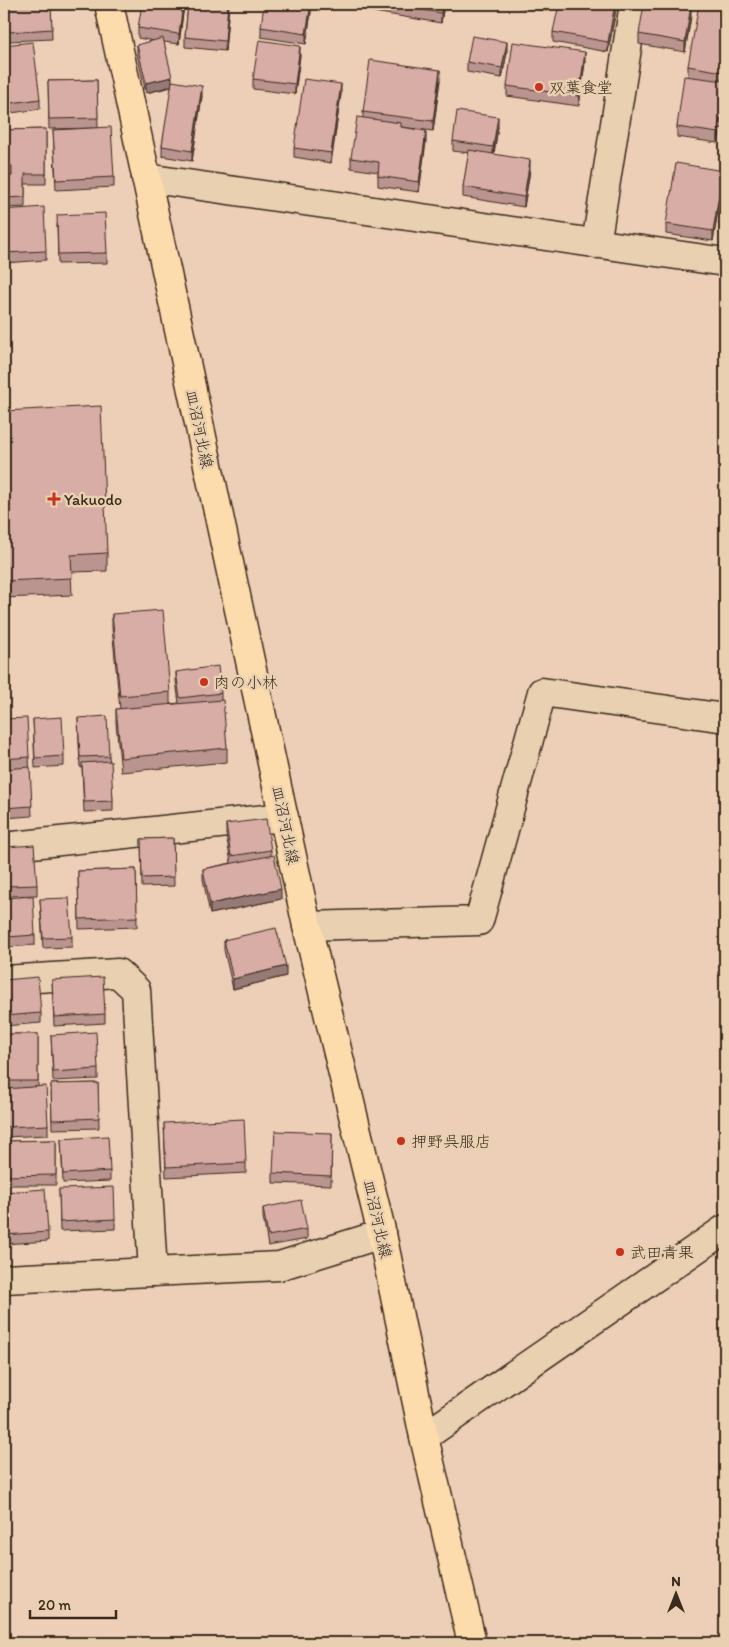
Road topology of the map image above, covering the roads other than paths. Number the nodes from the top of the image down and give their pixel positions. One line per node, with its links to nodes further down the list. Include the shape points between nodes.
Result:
1 (109, 4): 3 (main road, 皿沼河北線)
2 (634, 4): 4 (lane)
3 (146, 178): 4 (lane); 7 (main road, 皿沼河北線)
4 (596, 244): 5 (lane)
5 (725, 262)
6 (725, 718): 9 (lane, via 542,692 479,921)
7 (284, 816): 8 (lane); 9 (main road, 皿沼河北線)
8 (4, 847)
9 (307, 926): 12 (main road, 皿沼河北線)
10 (4, 980): 13 (lane, via 118,973 136,990)
11 (725, 1229): 15 (lane)
12 (382, 1234): 13 (lane, via 279,1266); 15 (main road, 皿沼河北線)
13 (153, 1272): 14 (lane)
14 (4, 1279)
15 (424, 1437): 16 (main road, 皿沼河北線)
16 (472, 1643)

